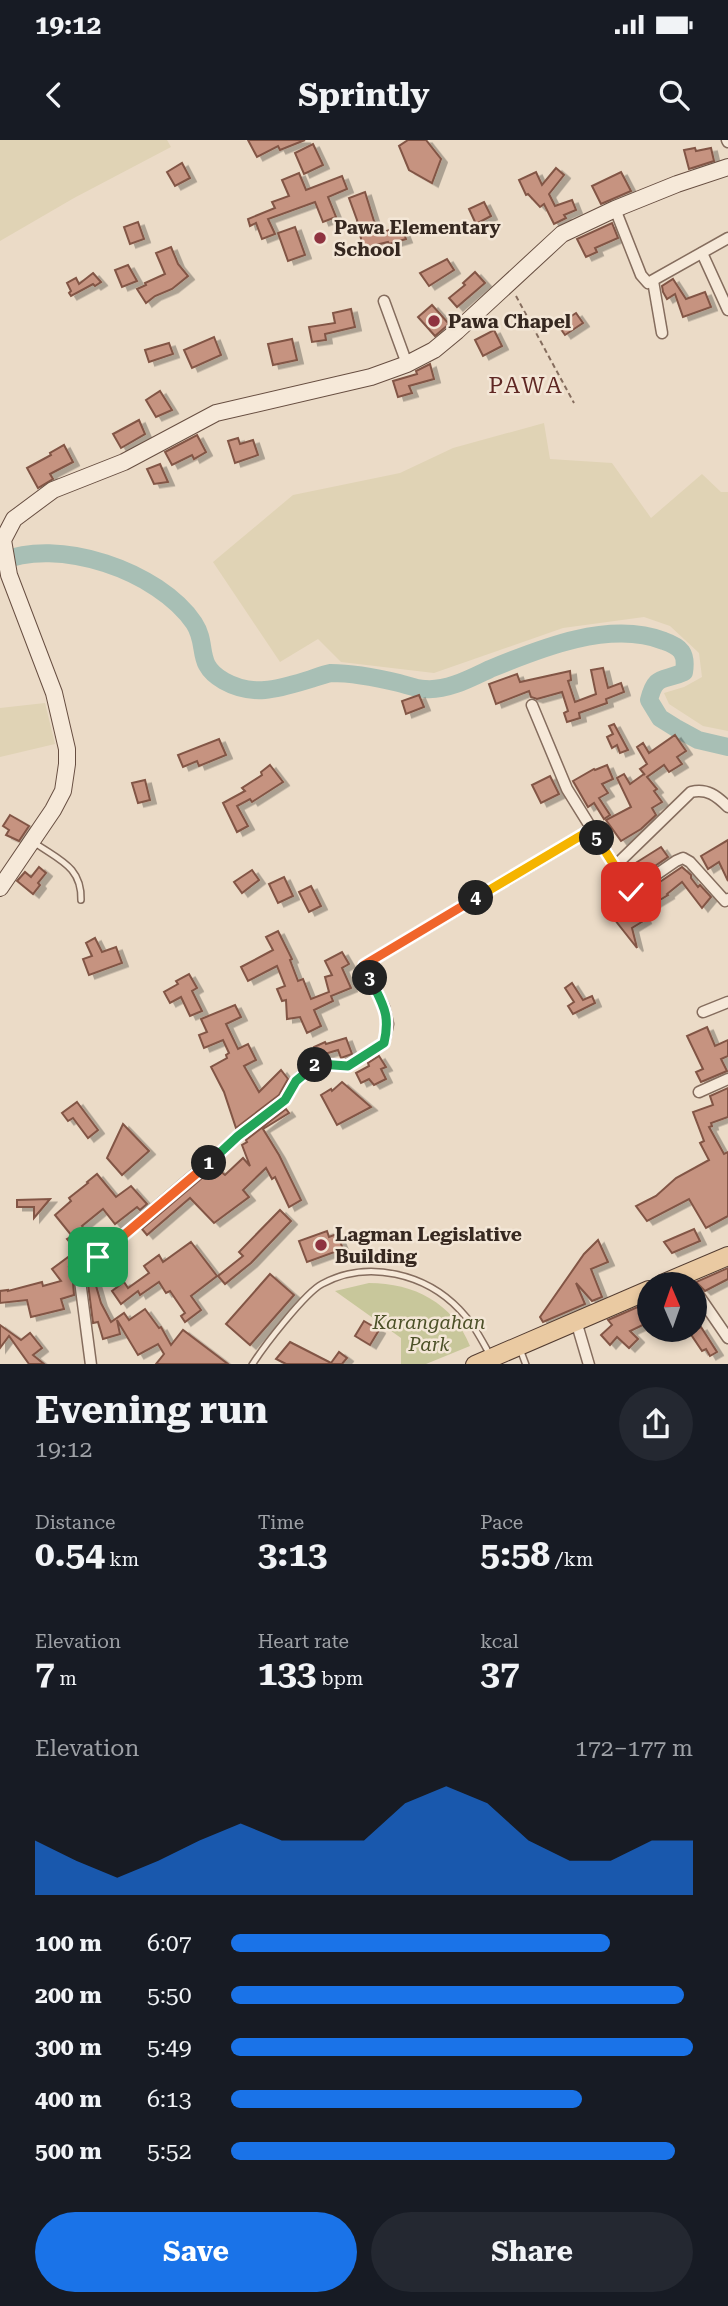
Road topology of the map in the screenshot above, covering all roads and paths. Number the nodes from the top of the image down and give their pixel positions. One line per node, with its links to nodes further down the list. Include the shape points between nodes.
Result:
1 (728, 167): 2 (street)
2 (615, 209): 5 (street, via 641,275 648,283); 6 (street, via 562,234)
3 (728, 238): 4 (street)
4 (702, 253): 5 (street); 8 (street)
5 (653, 281): 9 (street)
6 (509, 283): 10 (street, via 457,331); 11 (path)
7 (384, 301): 10 (street)
8 (728, 310)
9 (662, 333)
10 (407, 364): 15 (street, via 371,377 216,413 124,462 53,490 14,519 3,540 9,575 54,693 67,749 62,791)
11 (574, 403)
12 (532, 705): 14 (street, via 567,789)
13 (728, 807): 16 (street, via 713,794 691,792)
14 (592, 829): 16 (street); 32 (street, via 364,965 384,1007 388,1024 384,1043 348,1066 311,1067 285,1100 79,1273)
15 (32, 842): 17 (street); 19 (lane, via 72,870 79,879)
16 (615, 866): 18 (street, via 631,892 683,858)
17 (0, 888)
18 (728, 899)
19 (81, 900)
20 (728, 1002): 21 (street)
21 (703, 1012)
22 (728, 1079): 23 (street)
23 (699, 1092)
24 (728, 1256): 25 (main road)
25 (705, 1272)
26 (637, 1295): 28 (main road)
27 (707, 1308): 29 (street)
28 (576, 1321): 30 (main road); 35 (street)
29 (728, 1338)
30 (519, 1346): 31 (main road); 34 (lane)
31 (483, 1361): 33 (lane, via 472,1323 450,1300 420,1281 385,1272 342,1276 322,1284 308,1294)
32 (91, 1364)
33 (252, 1364)
34 (526, 1364)
35 (589, 1364)

